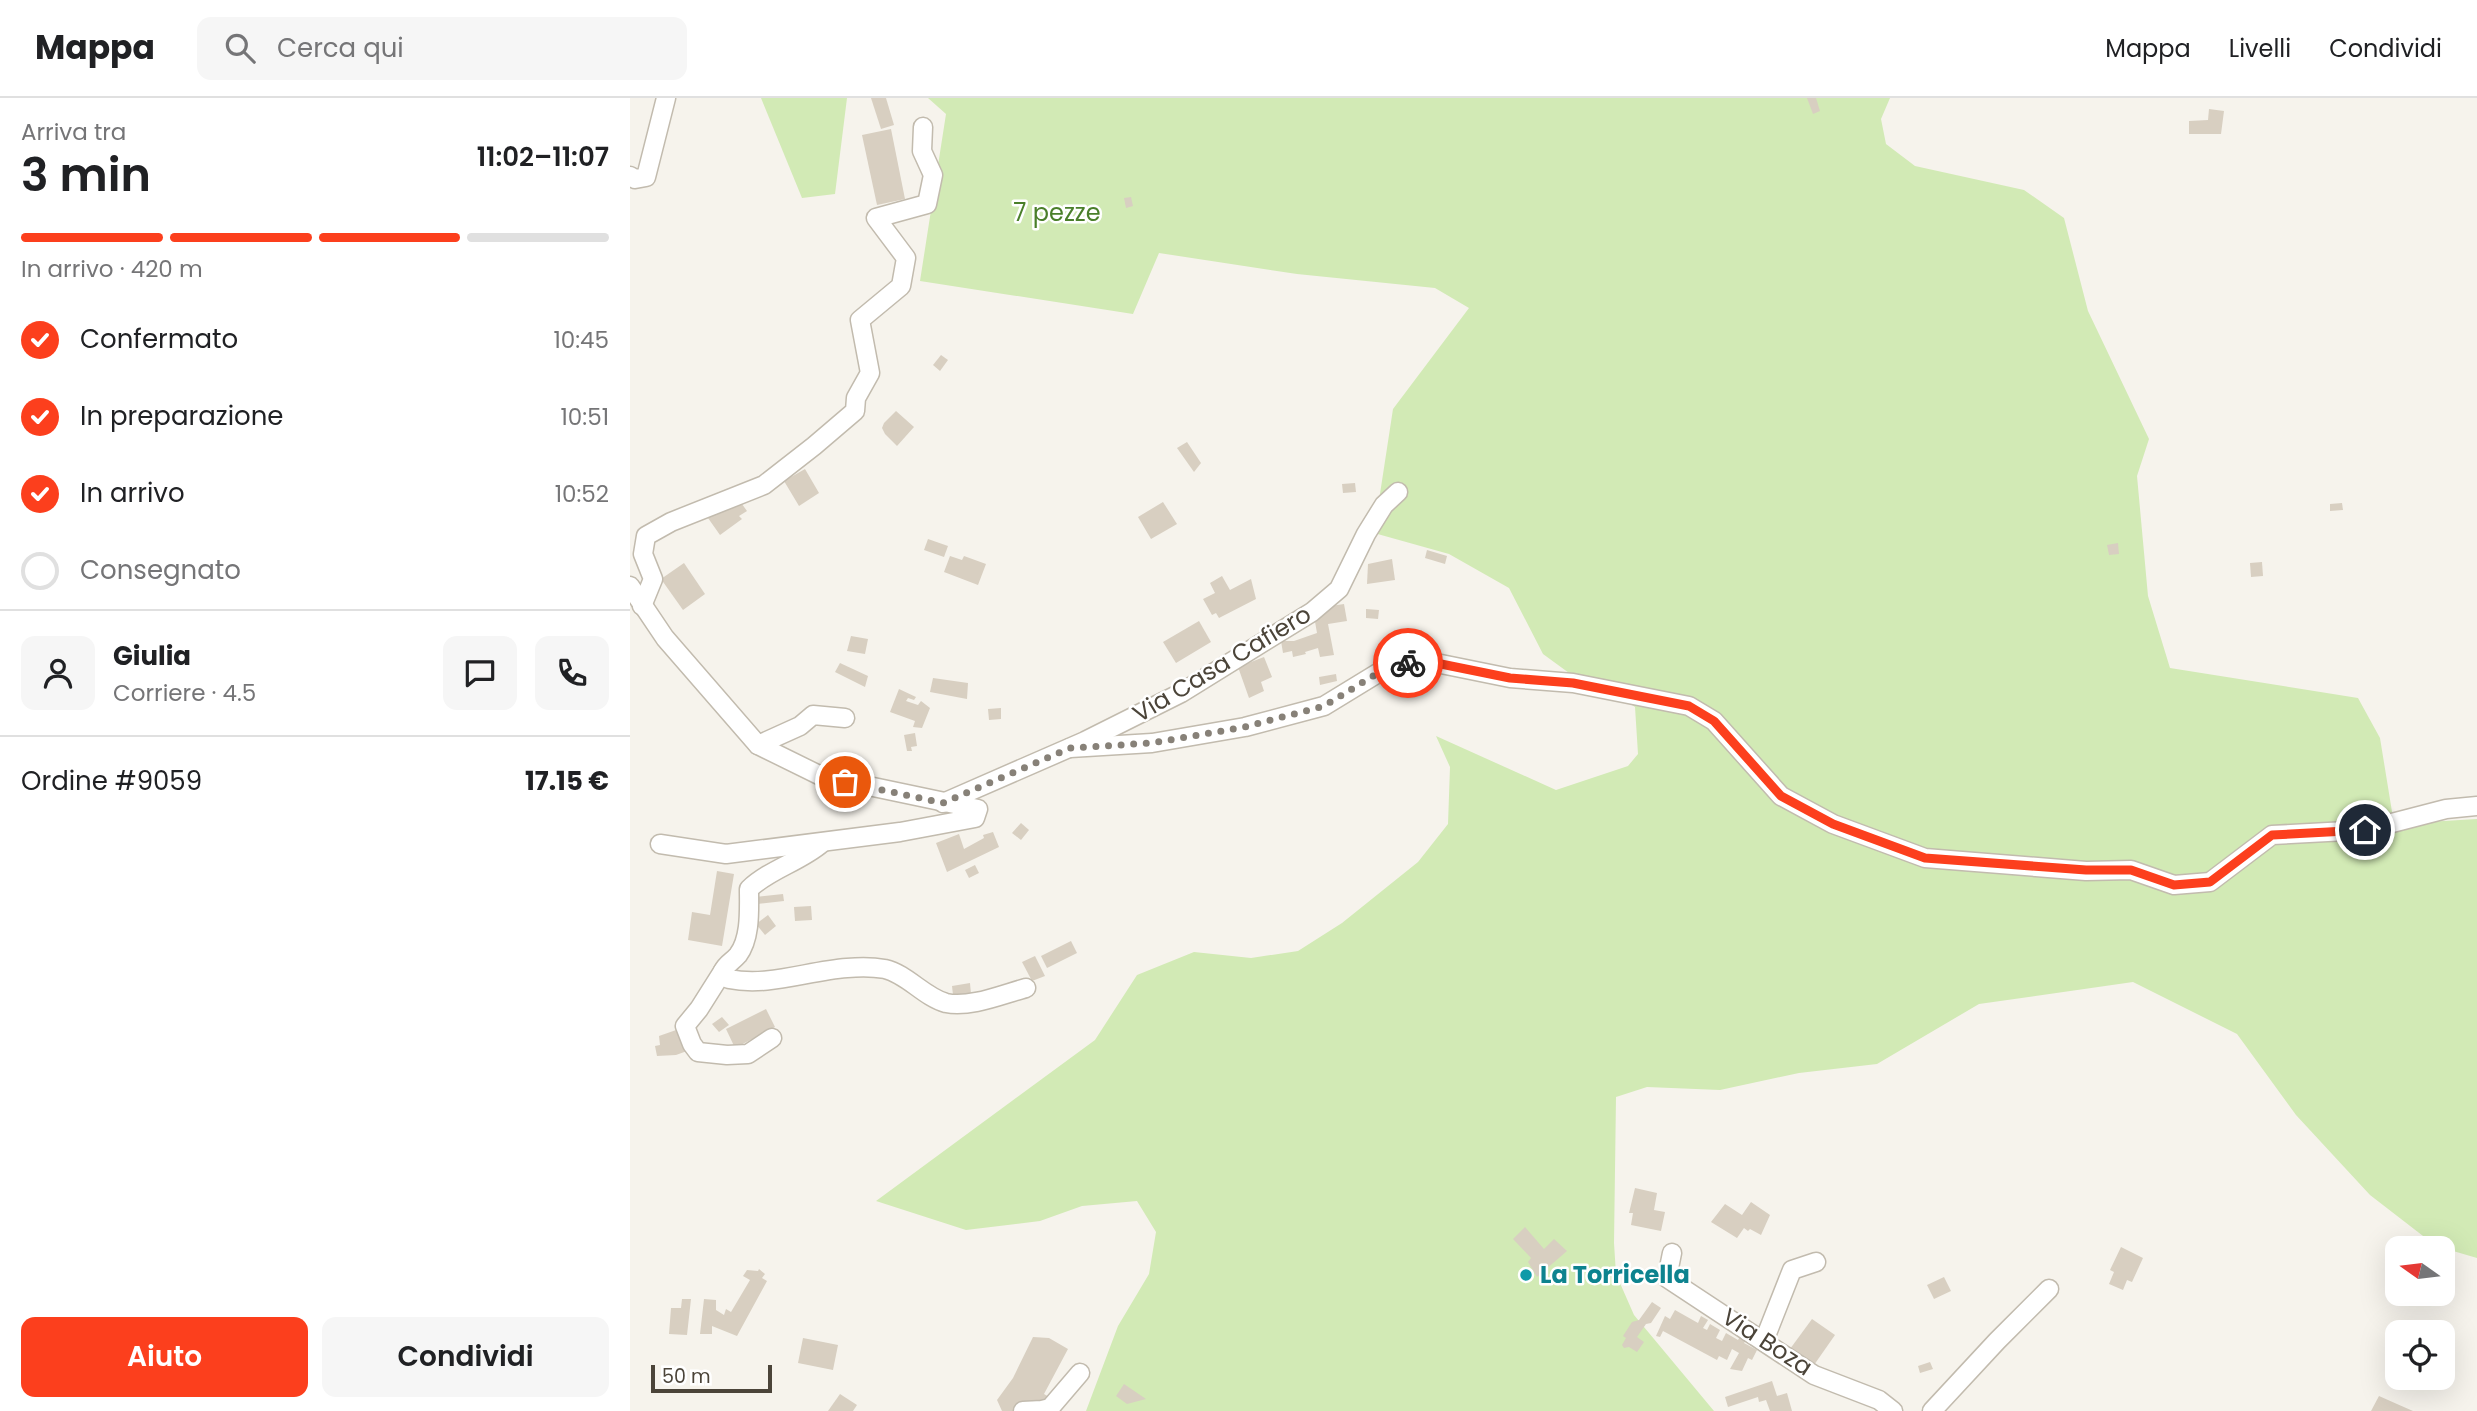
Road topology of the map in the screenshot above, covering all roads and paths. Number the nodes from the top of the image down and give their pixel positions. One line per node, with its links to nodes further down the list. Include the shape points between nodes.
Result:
1 (666, 98): 3 (street, via 646,177)
2 (923, 127): 6 (street, via 922,151 933,175 927,204 876,218 906,258 901,286 860,320 870,373 856,398 855,411 764,485 646,536 643,554 653,579)
3 (630, 176)
4 (1398, 492): 9 (street, Via Casa Cafiero, via 1366,534 1339,589 1312,612 1181,694)
5 (630, 586): 6 (street)
6 (642, 606): 8 (street)
7 (845, 718): 8 (street, via 813,715)
8 (758, 745): 10 (street, via 821,776)
9 (1070, 748): 10 (street, Via Casa Cafiero); 11 (street, via 1152,743 1245,727 1324,706 1396,662 1573,683 1689,706 1714,721 1781,796 1833,824 1925,858 2131,870 2174,885 2210,882 2272,835 2365,830 2446,809)
10 (943, 803): 12 (street, via 978,809 975,818)
11 (2477, 806)
12 (823, 842): 13 (street, via 726,854); 14 (street, via 761,877 749,889 742,947)
13 (660, 844)
14 (723, 971): 15 (street, via 729,979 744,982 847,968 886,970 948,1003); 16 (street, via 685,1026 691,1044 698,1052 737,1055 748,1054)
15 (1026, 988)
16 (772, 1038)
17 (1672, 1253): 20 (street, Via Boza, via 1667,1278)
18 (1816, 1262): 20 (street, via 1792,1270)
19 (2049, 1289): 24 (street)
20 (1763, 1341): 23 (street, Via Boza, via 1814,1375 1879,1400)
21 (1080, 1373): 22 (street, via 1050,1408)
22 (1023, 1411)
23 (1893, 1411)
24 (1932, 1411)

